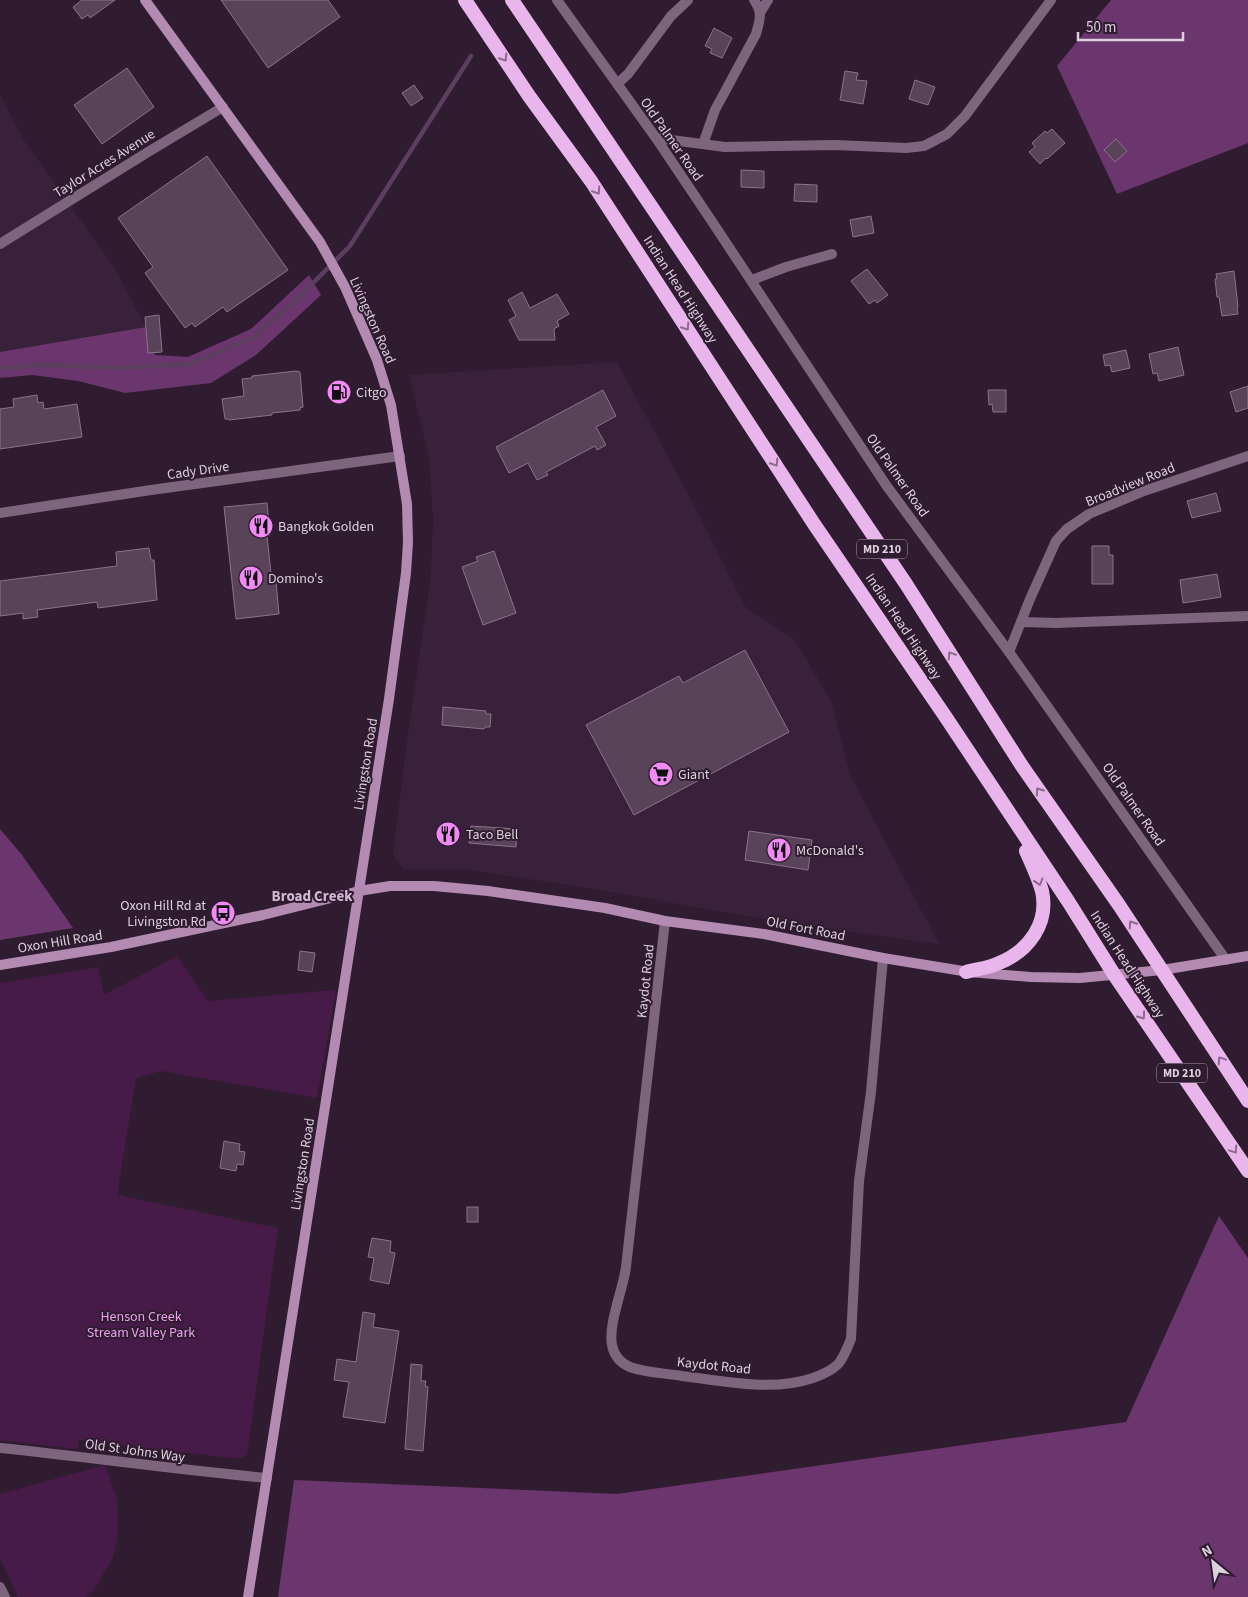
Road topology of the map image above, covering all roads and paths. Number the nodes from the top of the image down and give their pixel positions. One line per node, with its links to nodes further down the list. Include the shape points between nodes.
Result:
1 (145, 0): 11 (main road, Livingston Road)
2 (465, 0): 23 (highway, Indian Head Highway / MD 210, one-way to 23, via 591,181 814,524)
3 (512, 0): 30 (highway, Indian Head Highway / MD 210, one-way to 3, via 1022,766 906,584)
4 (557, 0): 10 (street, Old Palmer Road)
5 (688, 0): 10 (street, via 671,16 633,68)
6 (754, 0): 9 (street)
7 (768, 0): 9 (street)
8 (1051, 0): 13 (street, via 965,116 947,134 924,146 725,147)
9 (760, 13): 13 (street, via 756,34 727,85)
10 (617, 84): 12 (street, Old Palmer Road)
11 (224, 107): 14 (street, Taylor Acres Avenue); 17 (main road, Livingston Road, via 324,251 345,288 377,360 391,405)
12 (656, 138): 13 (street); 16 (street, Old Palmer Road)
13 (703, 144)
14 (0, 244)
15 (832, 254): 16 (street)
16 (752, 280): 22 (street, Old Palmer Road, via 886,485)
17 (400, 456): 19 (street, Cady Drive); 24 (main road, Livingston Road, via 407,504 406,573)
18 (1248, 456): 21 (street, Broadview Road, via 1136,494 1089,514 1067,529 1056,541)
19 (0, 513)
20 (1248, 616): 21 (street)
21 (1021, 622): 22 (street, Broadview Road)
22 (1009, 652): 28 (street, Old Palmer Road)
23 (1004, 806): 31 (highway, one-way to 31, via 1036,870 1043,911 1038,930 1027,945 1000,963); 32 (highway, Indian Head Highway / MD 210)
24 (359, 891): 25 (main road, Old Fort Road, via 390,886 488,891 605,908); 29 (main road, Oxon Hill Road, via 176,934); 36 (main road, Livingston Road)
25 (665, 921): 27 (main road, Old Fort Road, via 764,934); 27 (street, Kaydot Road, via 640,1158 624,1278 611,1334 618,1360 629,1367 650,1372 775,1385 814,1378 841,1362 851,1339 859,1181)
26 (1248, 956): 28 (main road, Old Fort Road)
27 (883, 958): 31 (main road, Old Fort Road)
28 (1226, 960): 30 (main road, Old Fort Road)
29 (0, 965)
30 (1162, 970): 32 (main road, Old Fort Road); 33 (highway, Indian Head Highway / MD 210, one-way to 30)
31 (966, 972): 32 (main road, Old Fort Road, via 1053,978)
32 (1115, 976): 34 (highway, Indian Head Highway / MD 210, one-way to 34)
33 (1248, 1101)
34 (1248, 1171)
35 (0, 1448): 36 (street, Old St Johns Way)
36 (267, 1478): 39 (main road, Livingston Road)
37 (0, 1587): 38 (street)
38 (5, 1597)
39 (248, 1597)

